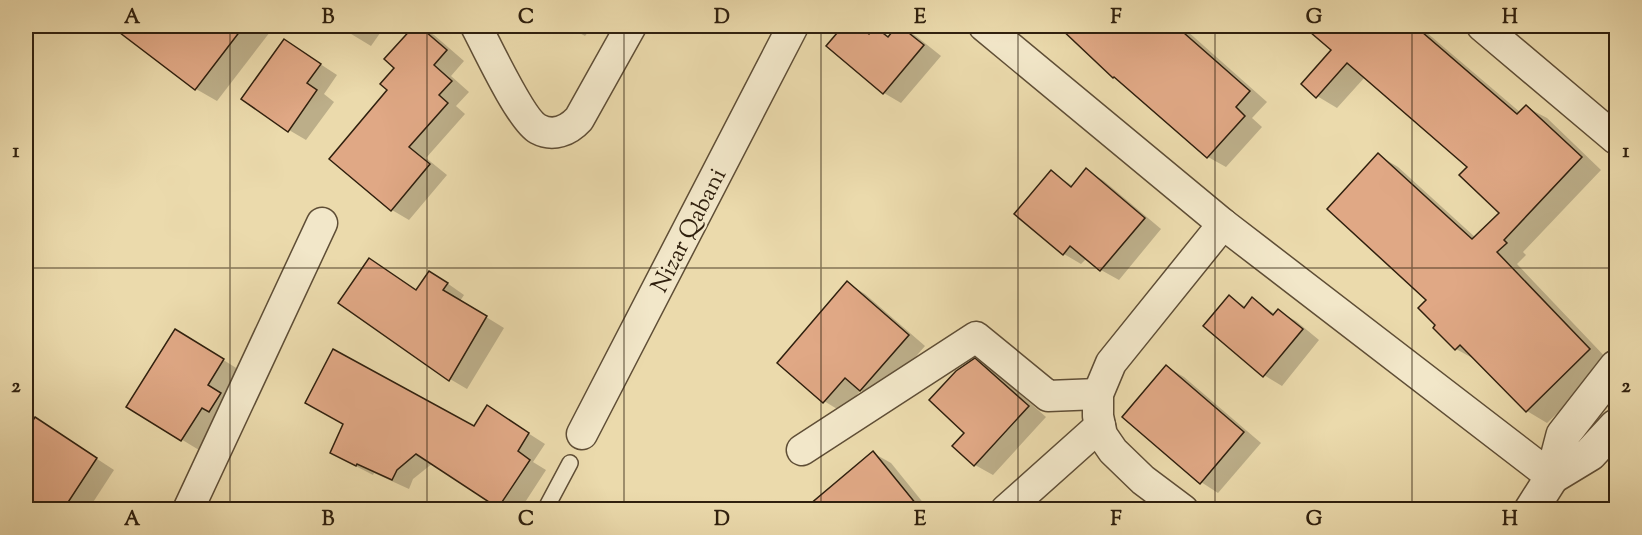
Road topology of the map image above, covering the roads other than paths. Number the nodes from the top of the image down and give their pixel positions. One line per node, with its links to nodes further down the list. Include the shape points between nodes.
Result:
1 (476, 26): 2 (street, via 525,115 536,128 548,133 571,128 579,119)
2 (631, 26)
3 (793, 26): 13 (street, Nizar Qabani)
4 (984, 26): 8 (street)
5 (1482, 26): 6 (street)
6 (1617, 139)
7 (322, 223): 17 (street)
8 (1223, 224): 10 (street, via 1111,363); 16 (street)
9 (1617, 367): 16 (street, via 1563,435)
10 (1098, 394): 11 (street); 14 (street, via 1048,396 976,337)
11 (1100, 426): 19 (street); 20 (street, via 1101,435 1113,452)
12 (1617, 426): 16 (street, via 1590,454)
13 (582, 434)
14 (802, 450)
15 (570, 463): 18 (lane)
16 (1552, 477): 21 (street)
17 (188, 510)
18 (545, 510)
19 (1006, 510)
20 (1184, 510)
21 (1531, 510)

